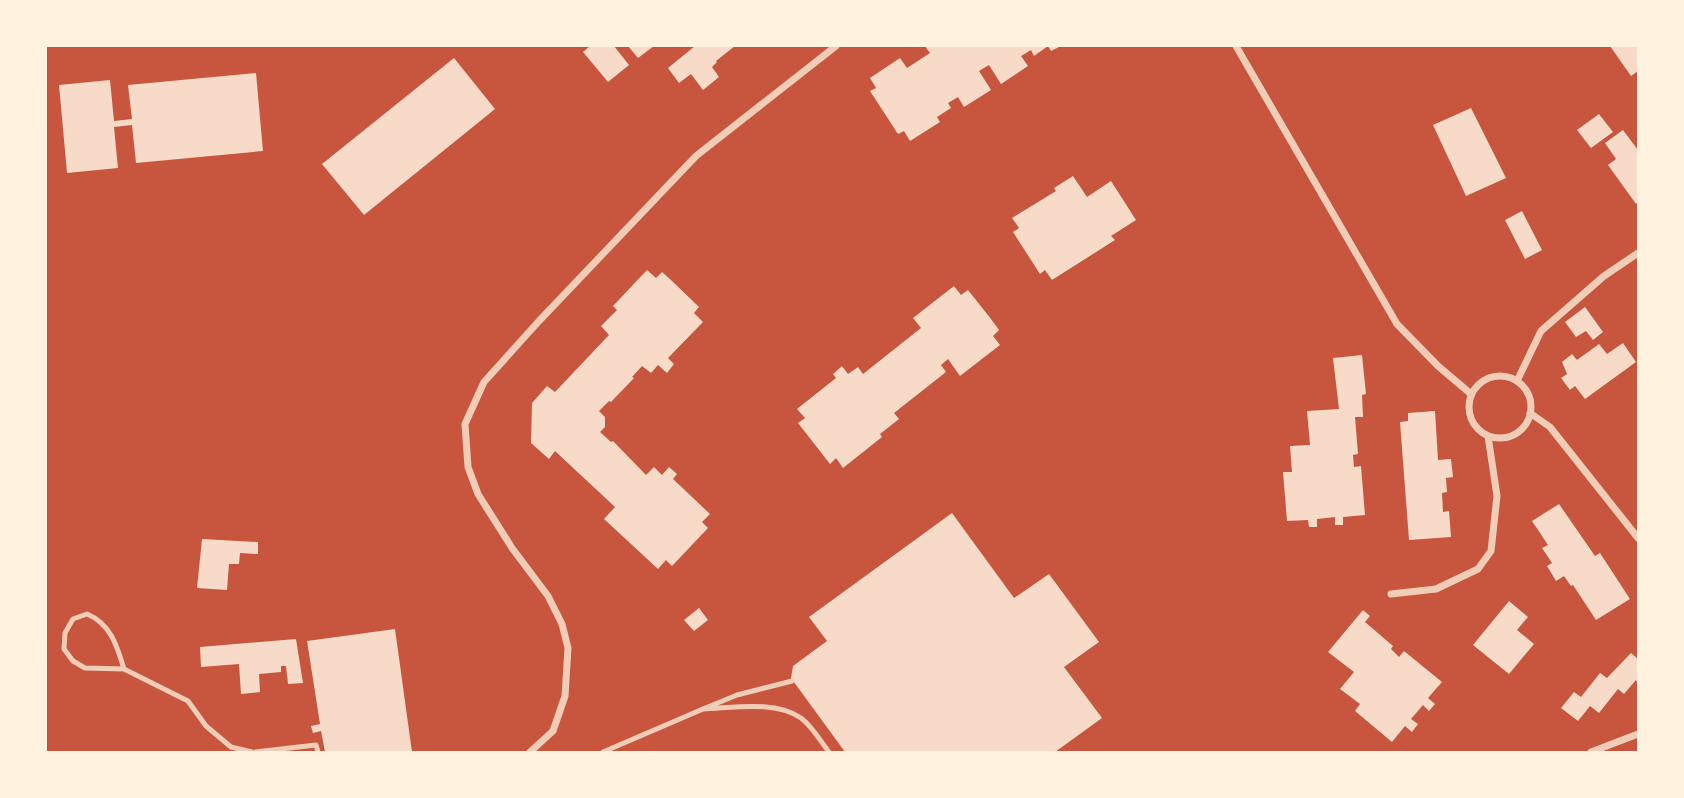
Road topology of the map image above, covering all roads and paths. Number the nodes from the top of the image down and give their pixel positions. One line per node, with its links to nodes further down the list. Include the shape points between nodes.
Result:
1 (836, 46): 16 (street, via 696,156 484,382 465,424 468,467 478,494 548,596 568,648 565,696 553,731)
2 (1236, 46): 5 (street, via 1397,324)
3 (1639, 253): 4 (street, via 1604,276 1541,331)
4 (1517, 381): 5 (street, via 1496,376); 6 (street, via 1528,394)
5 (1471, 394): 7 (street, via 1472,423)
6 (1530, 414): 7 (street, via 1519,432 1498,439); 8 (street, via 1550,427)
7 (1488, 436): 9 (street, via 1497,496 1491,551 1478,569 1436,589)
8 (1639, 538)
9 (1391, 594)
10 (124, 669): 10 (lane, via 116,641 101,620 87,614 73,619 65,633 64,649 73,661 85,668); 14 (lane, via 188,701 206,726 231,747)
11 (792, 681): 12 (lane)
12 (704, 709): 17 (lane); 18 (lane, via 779,710 801,718)
13 (1639, 734): 19 (street)
14 (253, 752): 15 (lane, via 316,745)
15 (318, 752)
16 (530, 752)
17 (603, 752)
18 (829, 752)
19 (1591, 752)

